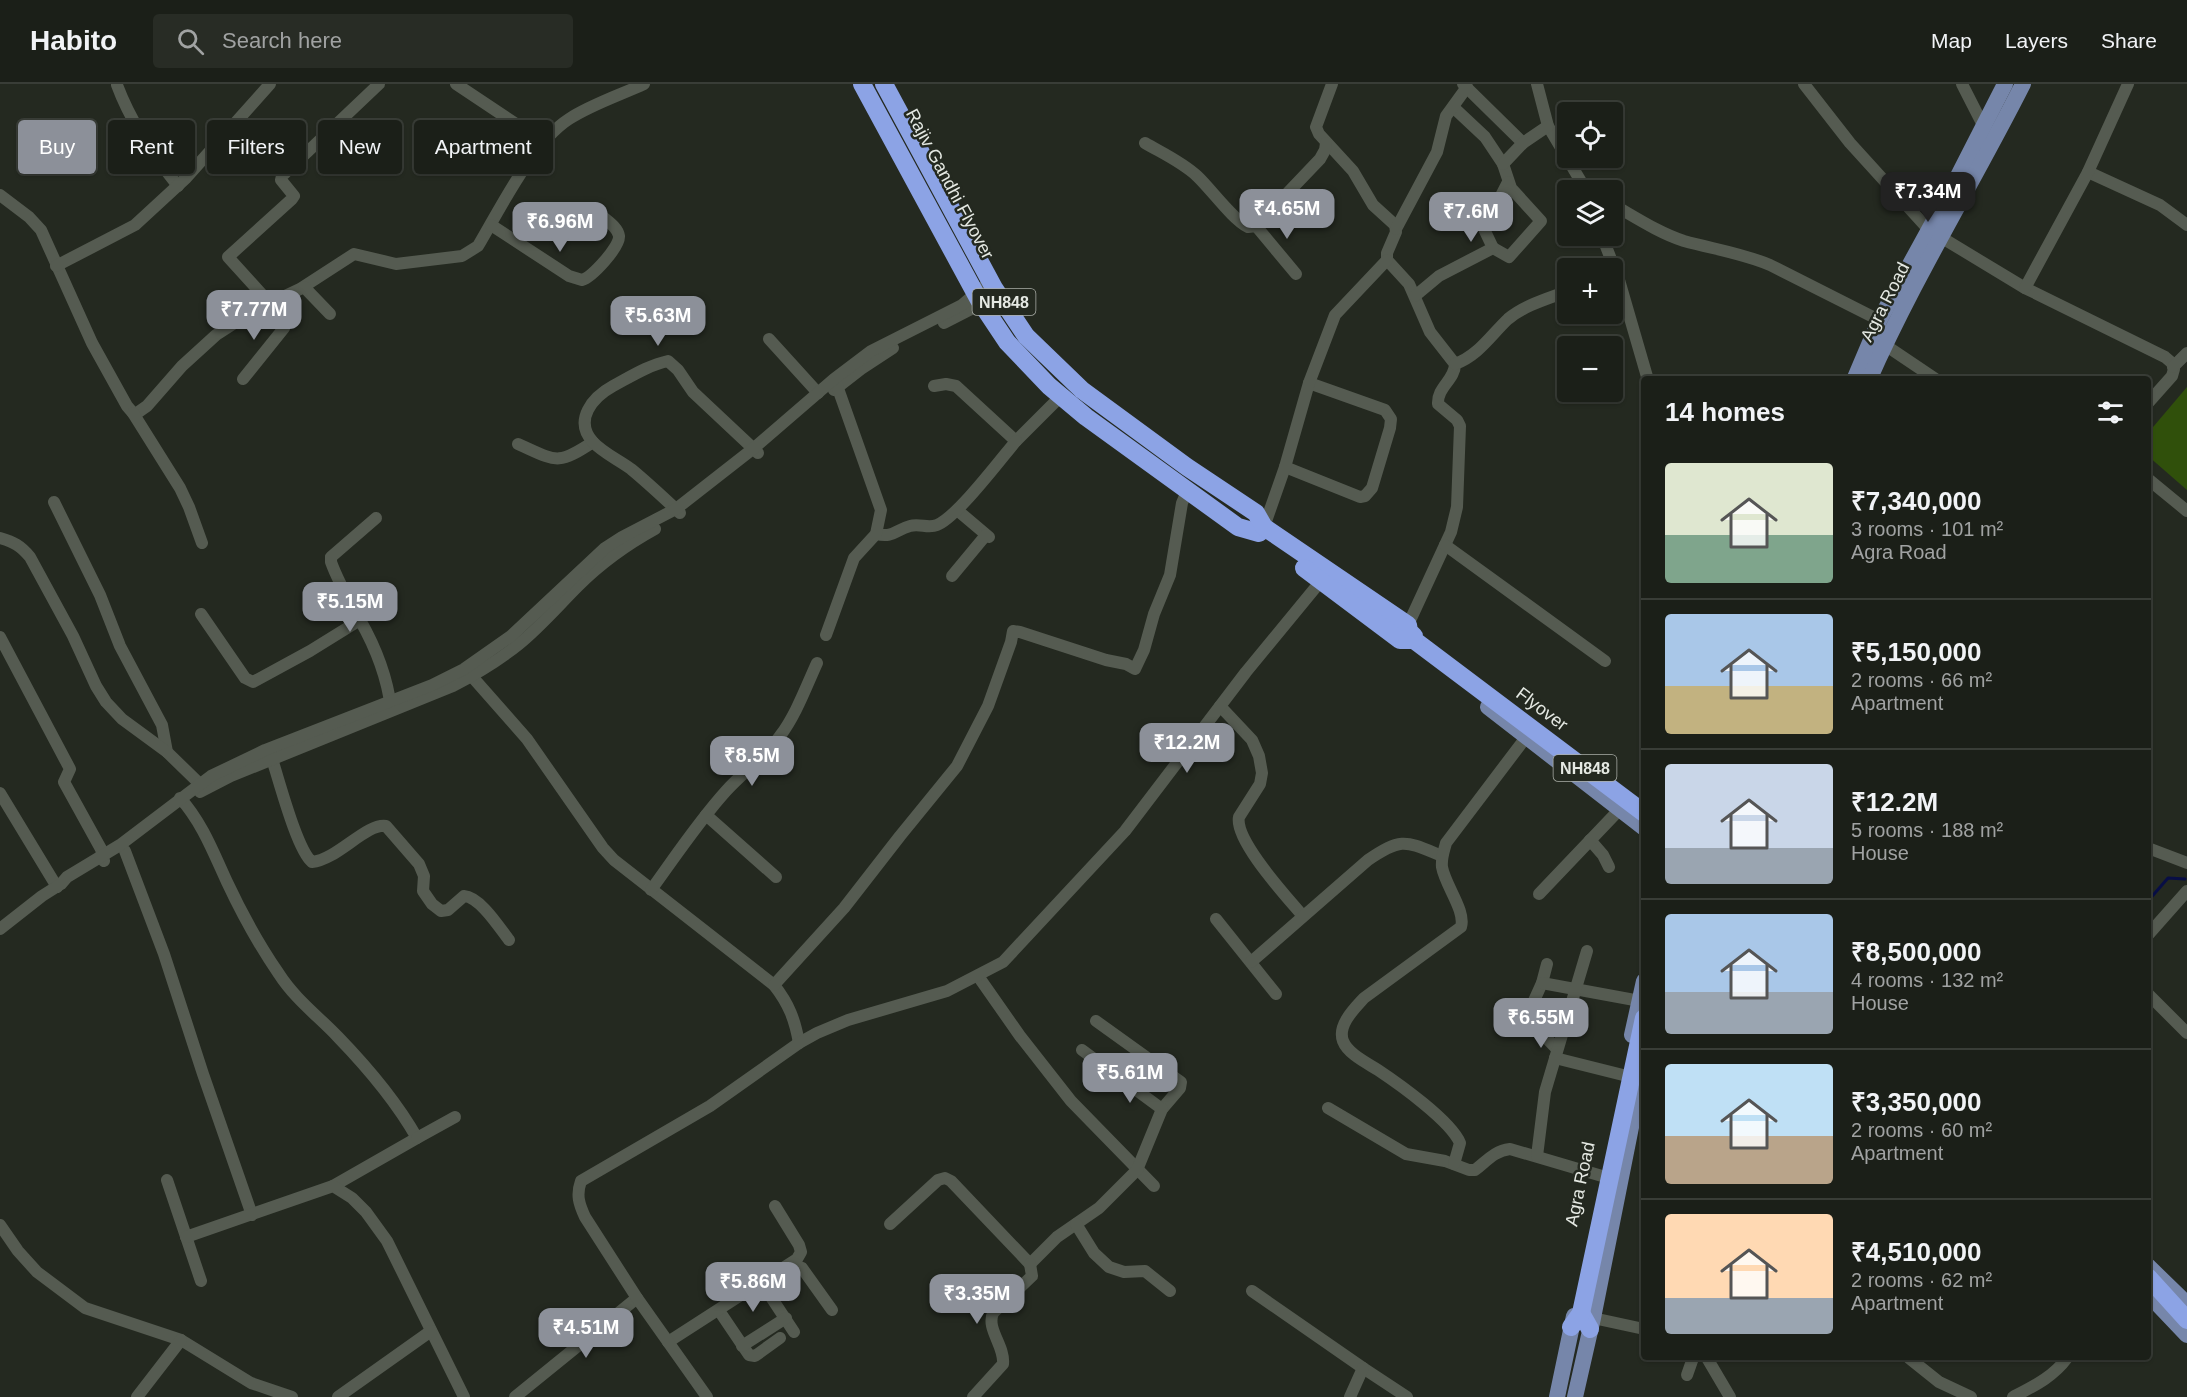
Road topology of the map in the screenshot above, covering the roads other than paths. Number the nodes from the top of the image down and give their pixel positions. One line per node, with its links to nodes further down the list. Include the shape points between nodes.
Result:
1 (270, 84): 31 (street)
2 (379, 84): 51 (street, via 282,176 294,196 292,199 228,257)
3 (456, 84): 18 (street)
4 (644, 84): 21 (street, via 570,118)
5 (862, 84): 49 (highway, NH848)
6 (873, 84): 85 (highway, Rajiv Gandhi Flyover, via 972,269 1015,337 1088,408)
7 (884, 84): 45 (highway, NH848)
8 (1332, 84): 24 (street, via 1316,127)
9 (1537, 84): 19 (street)
10 (1804, 84): 39 (street, via 1857,151)
11 (1962, 84): 20 (street)
12 (2005, 84): 20 (main road, Agra Road)
13 (2023, 84): 25 (main road, Agra Road)
14 (2128, 84): 27 (street)
15 (117, 85): 31 (street, via 136,127)
16 (1465, 86): 17 (street); 23 (street)
17 (1453, 107): 26 (street, via 1485,137); 38 (street, via 1443,123 1437,153)
18 (510, 120)
19 (1548, 126): 23 (street); 29 (street)
20 (1983, 126): 25 (street); 39 (main road, Agra Road)
21 (553, 133)
22 (1145, 142): 37 (street, via 1195,174 1243,225)
23 (1523, 142): 26 (street)
24 (1326, 143): 37 (street, via 1320,159); 38 (street, via 1353,171 1373,205)
25 (1992, 146): 39 (main road, Agra Road)
26 (1503, 164): 30 (street)
27 (2088, 172): 36 (street, via 2160,205); 46 (street)
28 (522, 174): 35 (street)
29 (1581, 180)
30 (1508, 182): 40 (street, via 1484,229); 40 (street, via 1541,221 1509,257)
31 (178, 186): 42 (street, via 135,225)
32 (0, 195): 42 (street, via 41,230)
33 (1623, 210): 53 (street, via 1683,241 1770,265)
34 (603, 217): 35 (street, via 616,230 618,241 592,274 582,280 569,276)
35 (491, 225): 44 (street, via 478,246 462,256 396,264 354,254)
36 (2187, 225)
37 (1256, 226): 43 (street)
38 (1396, 229): 41 (street)
39 (1935, 233): 46 (street); 53 (main road, Agra Road)
40 (1493, 248): 48 (street, via 1439,276)
41 (1387, 260): 48 (street); 65 (street, via 1335,315)
42 (56, 266): 70 (street, via 92,342)
43 (1296, 274)
44 (304, 287): 51 (street); 52 (street)
45 (994, 288): 49 (street); 71 (highway, NH848, via 1026,336 1082,390)
46 (2025, 288): 58 (street, via 2165,357)
47 (1557, 295): 57 (street, via 1509,318 1467,360)
48 (1415, 296): 57 (street, via 1430,332)
49 (979, 298): 64 (street); 68 (highway, NH848, via 1007,342)
50 (1623, 301): 59 (street)
51 (269, 304): 63 (street, via 286,324); 70 (street, via 216,335 147,406)
52 (330, 314)
53 (1886, 324): 55 (main road, Agra Road); 60 (main road, Agra Road)
54 (769, 339): 67 (street)
55 (1885, 345): 61 (main road, Agra Road); 62 (street)
56 (2187, 353): 58 (street)
57 (1455, 364): 89 (street, via 1437,398 1438,404 1460,426 1457,507)
58 (2173, 367): 69 (street, via 2172,376)
59 (1647, 376)
60 (1856, 376)
61 (1871, 376)
62 (1931, 376)
63 (243, 378)
64 (836, 382): 67 (street); 76 (street); 86 (street, via 879,500)
65 (1309, 383): 77 (street); 77 (street, via 1385,410 1391,419 1390,428 1372,488 1365,496)
66 (934, 386): 72 (street, via 956,386)
67 (818, 393): 76 (street)
68 (1061, 396): 72 (street); 75 (highway, NH848)
69 (2151, 400)
70 (133, 412): 88 (street, via 180,488)
71 (1142, 433): 75 (street); 85 (highway, NH848, via 1256,513)
72 (1016, 441): 81 (street)
73 (593, 442): 74 (street, via 560,460); 76 (street, via 586,429 586,417 595,398 629,377 668,361 693,392); 83 (street)
74 (518, 444)
75 (1131, 449): 79 (highway, NH848)
76 (756, 451): 83 (street)
77 (1285, 467): 85 (street)
78 (2151, 481): 82 (street)
79 (1188, 489): 85 (highway, NH848, via 1238,527); 133 (street, via 1182,503 1170,575 1135,669 1013,631 988,706 957,766 844,908)
80 (54, 502): 104 (street, via 100,595 120,646 162,724)
81 (957, 510): 86 (street, via 936,526 914,524 889,536); 90 (street, via 987,536)
82 (2187, 511)
83 (679, 512): 99 (street, via 618,551 523,633)
84 (376, 518): 93 (street, via 335,553 332,565)
85 (1252, 523): 91 (highway, NH848)
86 (876, 534): 94 (street, via 854,558)
87 (0, 538): 104 (street, via 13,541 30,557 106,702 122,719)
88 (202, 543)
89 (1445, 545): 95 (street); 97 (street)
90 (952, 576)
91 (1325, 576): 95 (highway, NH848); 101 (street)
92 (201, 614): 93 (street, via 245,678 253,682)
93 (360, 620): 100 (street, via 382,666)
94 (825, 635)
95 (1410, 635): 102 (main road); 103 (main road); 109 (highway, Flyover / NH848)
96 (0, 637): 115 (street, via 70,769 64,782)
97 (1605, 661)
98 (817, 663): 110 (street, via 780,736)
99 (469, 673): 100 (street, via 453,686); 120 (street, via 527,739 603,848)
100 (391, 705): 105 (street); 106 (street, via 265,750)
101 (1220, 706): 123 (street, via 1252,740 1262,773 1260,784 1239,818 1240,831); 131 (street, via 1125,831 1004,962)
102 (1537, 722): 103 (street); 109 (main road)
103 (1527, 736): 109 (main road); 114 (street, via 1453,832)
104 (167, 752): 106 (street)
105 (272, 759): 106 (street); 127 (street, via 299,839 312,862 331,856 375,827 386,826 418,864 424,876 423,891 432,904 441,911 448,910 469,896 481,905)
106 (202, 786): 108 (street)
107 (0, 793): 119 (street)
108 (183, 801): 113 (street); 115 (street); 150 (street, via 278,972 392,1098)
109 (1637, 807): 111 (street)
110 (706, 815): 118 (street); 120 (street)
111 (1590, 840): 117 (street); 122 (street)
112 (2151, 849): 116 (street)
113 (125, 851): 115 (street); 159 (street)
114 (1442, 856): 123 (street, via 1406,843 1388,847); 152 (street, via 1442,867 1462,916 1461,927 1364,998 1348,1017 1342,1041 1453,1131 1460,1143)
115 (104, 859): 119 (street, via 70,884)
116 (2187, 863)
117 (1609, 867)
118 (776, 877)
119 (59, 886): 125 (street)
120 (651, 890): 133 (street)
121 (2187, 891): 126 (street)
122 (1539, 894)
123 (1302, 915): 129 (street)
124 (1216, 919): 129 (street)
125 (0, 929)
126 (2151, 932)
127 (508, 940)
128 (1587, 951): 134 (street)
129 (1251, 962): 135 (street)
130 (1547, 964): 132 (street)
131 (978, 976): 142 (street, via 947,991 848,1020); 153 (street, via 1071,1101)
132 (1542, 982): 134 (street); 144 (street, via 1528,1019)
133 (774, 986): 142 (street, via 789,1007)
134 (1575, 989): 137 (street); 144 (street)
135 (1276, 994)
136 (2151, 997): 141 (street)
137 (1641, 1009)
138 (1641, 1012): 145 (main road, Agra Road)
139 (1641, 1014): 177 (highway)
140 (1096, 1021): 148 (street, via 1181,1082)
141 (2187, 1034)
142 (799, 1043): 172 (street, via 710,1106 581,1181 579,1203 585,1217)
143 (1082, 1050): 148 (street)
144 (1556, 1053): 145 (street); 151 (street, via 1542,1108)
145 (1623, 1075): 154 (main road, Agra Road)
146 (1641, 1075): 177 (main road, Agra Road)
147 (1328, 1108): 152 (street, via 1406,1154)
148 (1162, 1109): 153 (street)
149 (455, 1117): 150 (street)
150 (417, 1138): 156 (street)
151 (1537, 1156): 152 (street, via 1510,1149 1493,1154 1475,1170); 154 (street)
152 (1454, 1164)
153 (1137, 1170): 157 (street); 161 (street, via 1099,1208)
154 (1602, 1176): 177 (main road, Agra Road, via 1577,1289)
155 (168, 1180): 163 (street)
156 (333, 1186): 159 (street); 180 (street, via 366,1212 387,1241)
157 (1154, 1186)
158 (775, 1206): 185 (street, via 799,1245 797,1259)
159 (252, 1215): 163 (street)
160 (890, 1224): 164 (street, via 945,1178)
161 (1076, 1224): 164 (street); 169 (street, via 1094,1253 1109,1267 1124,1272 1145,1271)
162 (0, 1225): 184 (street, via 36,1272 85,1308)
163 (186, 1237): 167 (street)
164 (1030, 1264): 201 (street, via 1032,1276 993,1312 992,1324 1004,1364)
165 (2151, 1269): 173 (main road)
166 (2151, 1280): 178 (highway)
167 (201, 1281)
168 (765, 1288): 174 (street, via 799,1267); 175 (street); 176 (street)
169 (1170, 1291)
170 (1252, 1291): 192 (street)
171 (2151, 1297): 182 (main road)
172 (637, 1298): 185 (street); 199 (street)
173 (2187, 1304)
174 (832, 1310)
175 (722, 1315): 185 (street); 186 (street)
176 (786, 1318): 181 (street); 186 (street)
177 (1584, 1318): 179 (street); 204 (main road, Agra Road); 205 (main road, Agra Road)
178 (2187, 1320)
179 (1641, 1328)
180 (431, 1331): 197 (street); 198 (street)
181 (794, 1332)
182 (2187, 1335)
183 (780, 1338): 186 (street, via 752,1356)
184 (181, 1340): 195 (street); 196 (street, via 252,1383)
185 (670, 1345): 200 (street)
186 (742, 1346)
187 (1692, 1360): 194 (street)
188 (1708, 1360): 206 (street)
189 (1912, 1360): 207 (street, via 1939,1382)
190 (2053, 1360): 193 (street)
191 (2066, 1360): 193 (street)
192 (1363, 1368): 202 (street); 203 (street)
193 (2058, 1370): 208 (street)
194 (1686, 1375)
195 (137, 1397)
196 (292, 1397)
197 (338, 1397)
198 (464, 1397)
199 (515, 1397)
200 (707, 1397)
201 (973, 1397)
202 (1350, 1397)
203 (1407, 1397)
204 (1557, 1397)
205 (1575, 1397)
206 (1730, 1397)
207 (1971, 1397)
208 (2013, 1397)

